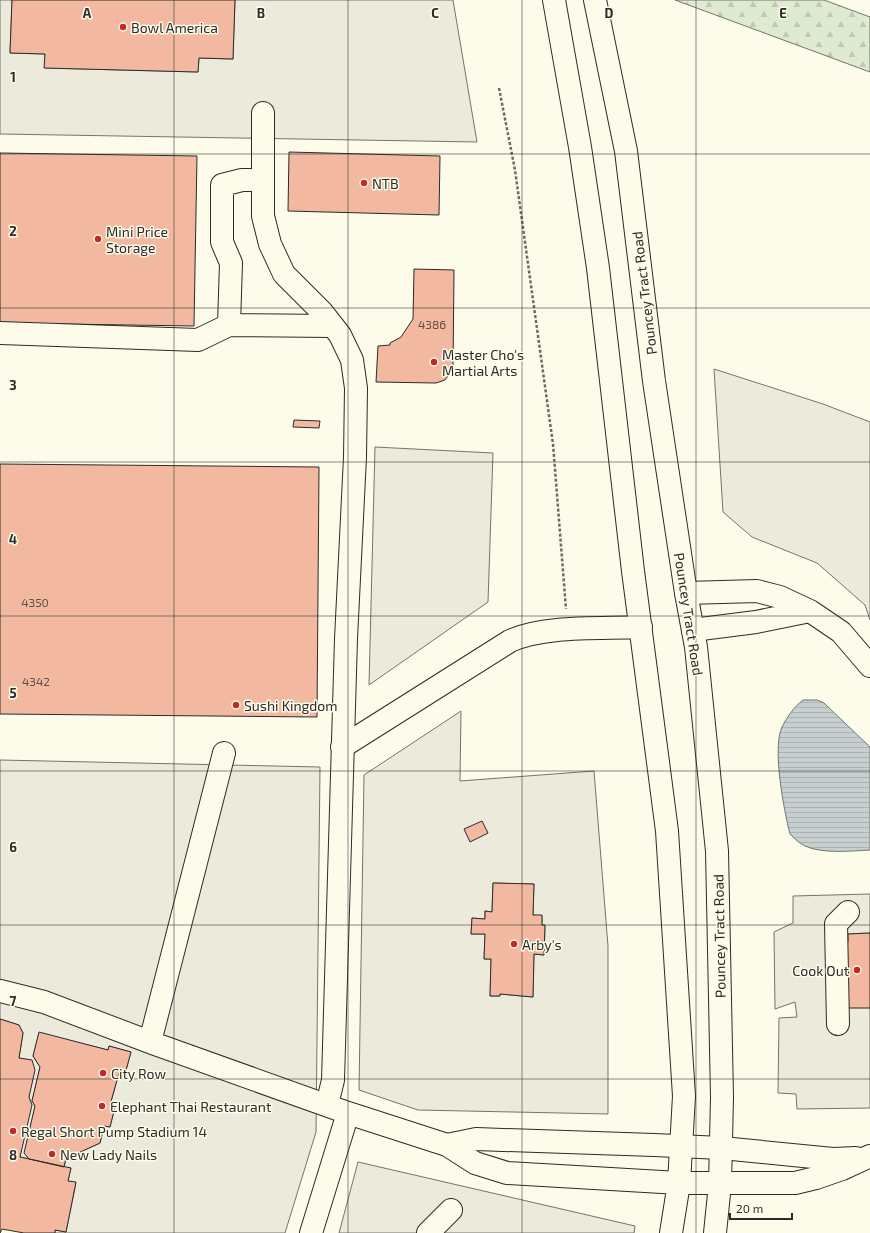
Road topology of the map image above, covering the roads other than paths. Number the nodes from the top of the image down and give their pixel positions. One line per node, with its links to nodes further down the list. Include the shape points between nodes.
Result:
1 (554, 0): 10 (main road, via 598,268)
2 (595, 0): 8 (main road, Pouncey Tract Road, via 626,151 654,381)
3 (263, 113): 4 (main road)
4 (262, 180): 5 (main road, via 242,180 222,185 222,242 231,263); 6 (main road, via 263,216 276,259 284,274)
5 (229, 325): 6 (main road); 7 (main road, via 198,340)
6 (333, 326): 13 (main road, via 352,360 356,388)
7 (0, 333)
8 (686, 594): 9 (main road, via 757,591 780,597); 11 (main road, Pouncey Tract Road)
9 (810, 611): 11 (main road, via 756,622); 12 (main road, via 841,632)
10 (641, 627): 13 (main road, via 568,629 523,635); 22 (main road, via 668,831 684,1096)
11 (693, 630): 23 (main road, Pouncey Tract Road, via 717,851)
12 (870, 666)
13 (342, 747): 19 (main road, via 333,1080)
14 (224, 754): 18 (main road)
15 (848, 912): 17 (main road, via 836,924)
16 (0, 991): 18 (main road, via 44,1002)
17 (838, 1024)
18 (150, 1042): 19 (main road)
19 (327, 1105): 20 (main road)
20 (348, 1113): 21 (main road); 28 (main road)
21 (447, 1145): 22 (main road, via 476,1139); 25 (main road, via 475,1163 507,1172)
22 (682, 1146): 23 (main road); 25 (main road)
23 (722, 1148): 24 (main road, via 833,1159); 26 (main road, Pouncey Tract Road)
24 (867, 1157): 26 (main road, via 842,1169 795,1183)
25 (679, 1183): 26 (main road); 30 (main road)
26 (720, 1184): 31 (main road, Pouncey Tract Road)
27 (451, 1210): 29 (main road)
28 (311, 1233)
29 (428, 1233)
30 (671, 1233)
31 (715, 1233)

